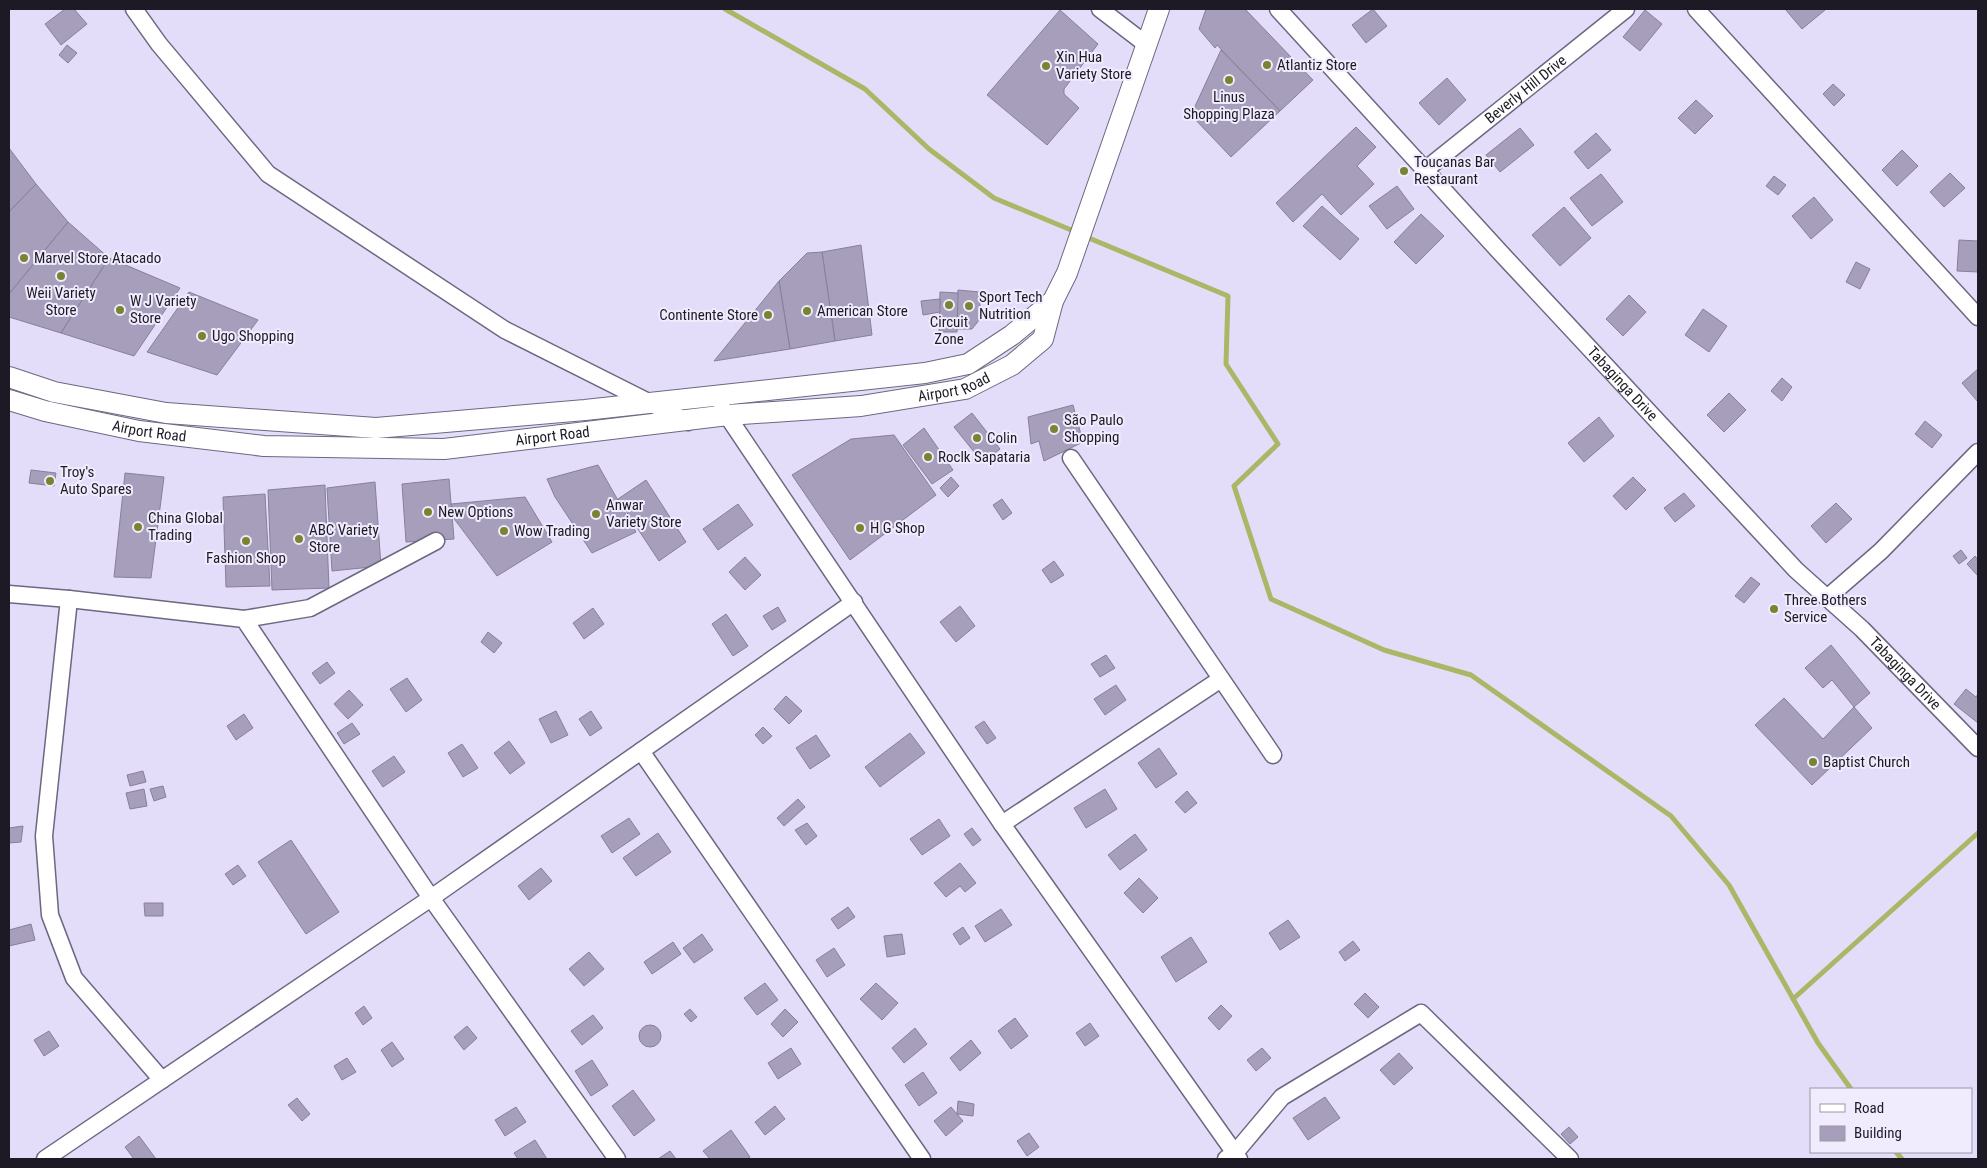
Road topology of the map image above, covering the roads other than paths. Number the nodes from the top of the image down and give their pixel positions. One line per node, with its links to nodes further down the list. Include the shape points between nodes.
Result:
1 (134, 9): 14 (street, via 268,174 505,330)
2 (1100, 9): 7 (street)
3 (1159, 9): 7 (street, Airport Road)
4 (1278, 9): 8 (street, Tabaginga Drive)
5 (1626, 9): 8 (street, Beverly Hill Drive)
6 (1696, 9): 10 (street)
7 (1147, 44): 9 (street, Airport Road, via 1083,227)
8 (1425, 170): 23 (street, Tabaginga Drive, via 1796,570)
9 (1053, 301): 12 (street, Airport Road, via 1012,336 968,364 925,373); 16 (street, Airport Road, via 1043,339 1012,365 965,389 862,406)
10 (1978, 317)
11 (9, 377): 15 (street, Airport Road, via 54,392)
12 (713, 396): 14 (street, Airport Road); 16 (street)
13 (9, 400): 18 (street, Airport Road, via 45,411)
14 (650, 403): 15 (street, Airport Road, via 376,428); 17 (street)
15 (156, 411): 18 (street)
16 (728, 415): 17 (street, Airport Road); 25 (street)
17 (688, 422): 18 (street, Airport Road, via 444,449 264,446)
18 (154, 433)
19 (1978, 452): 23 (street, via 1881,551)
20 (1071, 458): 27 (street)
21 (436, 541): 26 (street, via 310,608)
22 (9, 594): 24 (street)
23 (1827, 598): 28 (street, Tabaginga Drive, via 1862,629)
24 (69, 599): 26 (street); 33 (street, via 44,836 50,915 74,978)
25 (854, 602): 29 (street); 31 (street)
26 (244, 619): 32 (street)
27 (1221, 679): 30 (street); 31 (street)
28 (1978, 748)
29 (641, 751): 32 (street); 37 (street)
30 (1274, 755)
31 (1002, 824): 35 (street)
32 (431, 898): 33 (street); 36 (street)
33 (162, 1080): 34 (street)
34 (53, 1157)
35 (1233, 1157): 38 (street, via 1282,1097 1421,1013)
36 (617, 1159)
37 (922, 1159)
38 (1570, 1159)

